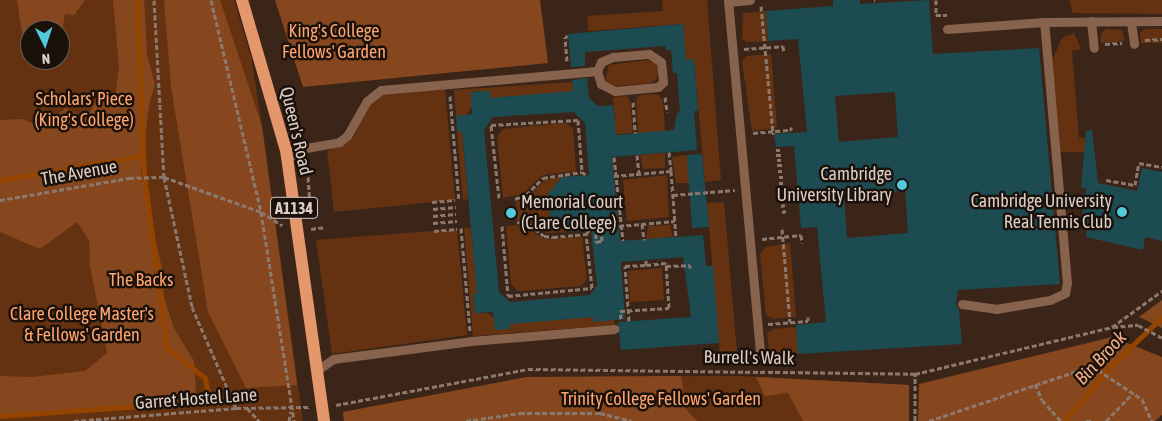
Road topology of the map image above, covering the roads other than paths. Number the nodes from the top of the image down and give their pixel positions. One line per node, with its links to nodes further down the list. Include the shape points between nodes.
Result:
1 (242, 0): 12 (main road, Queen's Road / A1134)
2 (750, 0): 3 (lane)
3 (728, 1): 15 (lane)
4 (1162, 21): 7 (lane)
5 (1044, 22): 6 (lane); 8 (lane); 13 (lane, via 1066,293 1050,300 996,309)
6 (1091, 22): 7 (lane); 10 (lane)
7 (1131, 22): 9 (lane)
8 (947, 29)
9 (1134, 44)
10 (1094, 48)
11 (598, 71): 11 (lane, via 601,62 613,57 649,54 662,62 663,82 658,87 632,90 605,88); 12 (lane, via 381,90 367,101 348,136 339,142 306,148)
12 (288, 158): 16 (main road, Queen's Road / A1134)
13 (962, 304)
14 (618, 329): 16 (lane, via 471,341 328,360)
15 (760, 355)
16 (316, 371): 17 (main road, Queen's Road / A1134)
17 (324, 421)

